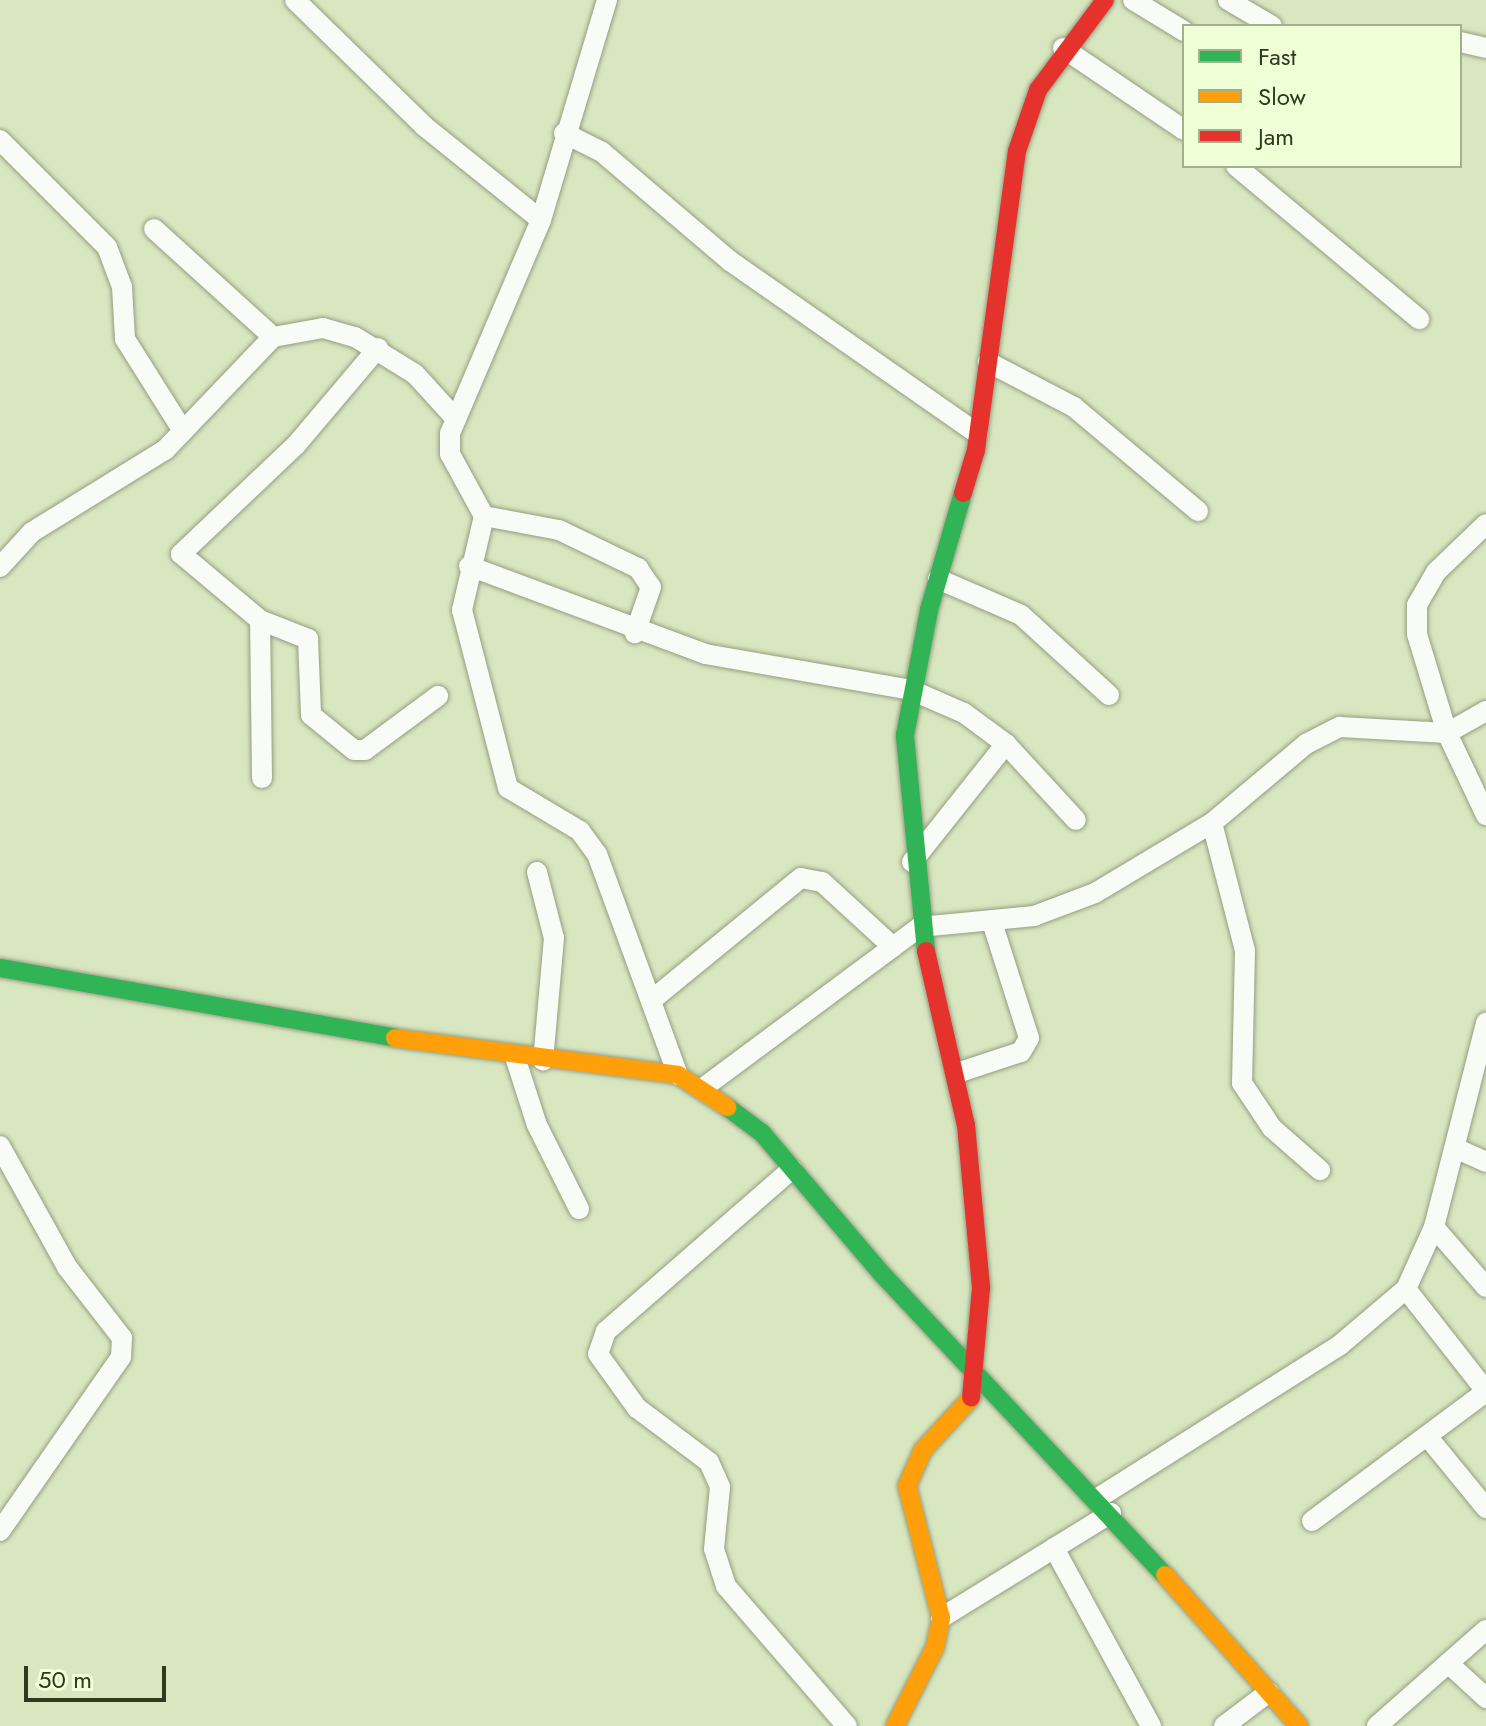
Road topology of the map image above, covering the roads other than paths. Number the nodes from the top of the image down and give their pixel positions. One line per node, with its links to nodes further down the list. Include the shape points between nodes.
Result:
1 (295, 0): 15 (street, via 424,126)
2 (607, 0): 12 (street)
3 (1105, 0): 9 (street)
4 (1133, 0): 7 (street)
5 (1228, 0): 6 (street)
6 (1269, 24)
7 (1182, 30)
8 (1462, 42): 10 (street)
9 (1063, 48): 11 (street); 20 (street, via 1017,151)
10 (1486, 48)
11 (1182, 129)
12 (564, 133): 15 (street); 23 (street, via 602,152 730,261)
13 (0, 140): 22 (street, via 107,247 122,287 125,339)
14 (1238, 168): 17 (street)
15 (541, 220): 21 (street)
16 (154, 229): 18 (street)
17 (1419, 319)
18 (273, 337): 19 (street, via 323,328); 22 (street)
19 (378, 348): 21 (street); 30 (street, via 296,445 181,554)
20 (988, 362): 23 (street); 24 (street, via 1074,407)
21 (456, 419): 25 (street, via 450,454)
22 (183, 431): 28 (street, via 130,477 32,532)
23 (978, 434): 29 (street)
24 (1198, 511)
25 (484, 516): 27 (street); 31 (street, via 559,530 638,568 651,587)
26 (1486, 524): 36 (street, via 1436,572 1417,605 1417,634)
27 (469, 566): 31 (street); 48 (street, via 462,610 508,788 589,842)
28 (0, 567)
29 (938, 579): 32 (street); 33 (street, via 1021,615)
30 (260, 620): 34 (street, via 308,639 311,715 354,750 365,750); 38 (street)
31 (635, 633): 32 (street, via 705,654)
32 (911, 690): 37 (street, via 964,713); 42 (street, via 904,783)
33 (1109, 695)
34 (438, 696)
35 (1486, 711): 36 (street)
36 (1447, 733): 39 (street); 41 (street, via 1340,727 1306,744)
37 (1006, 744): 40 (street); 42 (street)
38 (262, 778)
39 (1486, 813)
40 (1076, 820)
41 (1212, 823): 44 (street, via 1095,893); 59 (street, via 1245,951 1242,1083 1272,1128)
42 (912, 862): 45 (street)
43 (537, 872): 51 (street, via 554,938)
44 (992, 922): 45 (street); 52 (street, via 1029,1038 1021,1052)
45 (920, 927): 46 (street); 52 (street)
46 (893, 947): 48 (street, via 822,882 801,878); 54 (street)
47 (0, 968): 50 (street)
48 (653, 999): 53 (street)
49 (1486, 1023): 56 (street)
50 (515, 1057): 51 (street); 60 (street, via 537,1125)
51 (543, 1061): 53 (street)
52 (957, 1073): 64 (street, via 976,1209)
53 (678, 1075): 54 (street)
54 (703, 1088): 58 (street, via 762,1133)
55 (0, 1146): 70 (street, via 67,1267 122,1338 121,1357)
56 (1455, 1148): 57 (street); 61 (street)
57 (1486, 1162)
58 (792, 1169): 64 (street); 77 (street, via 606,1331 598,1354 637,1408 709,1462 720,1487 714,1549 726,1586)
59 (1320, 1170)
60 (579, 1209)
61 (1434, 1227): 62 (street); 63 (street)
62 (1486, 1287)
63 (1406, 1289): 65 (street); 67 (street, via 1340,1345)
64 (978, 1378): 67 (street); 72 (street, via 957,1419 912,1466 907,1486)
65 (1486, 1392): 66 (street)
66 (1427, 1436): 68 (street); 69 (street)
67 (1105, 1506): 71 (street); 75 (street)
68 (1486, 1508)
69 (1312, 1521)
70 (0, 1531)
71 (1054, 1548): 72 (street); 79 (street)
72 (941, 1618): 78 (street, via 935,1647)
73 (1486, 1630): 74 (street)
74 (1448, 1663): 76 (street); 82 (street)
75 (1269, 1692): 80 (street); 81 (street)
76 (1486, 1698)
77 (847, 1726)
78 (895, 1726)
79 (1151, 1726)
80 (1224, 1726)
81 (1299, 1726)
82 (1377, 1726)

